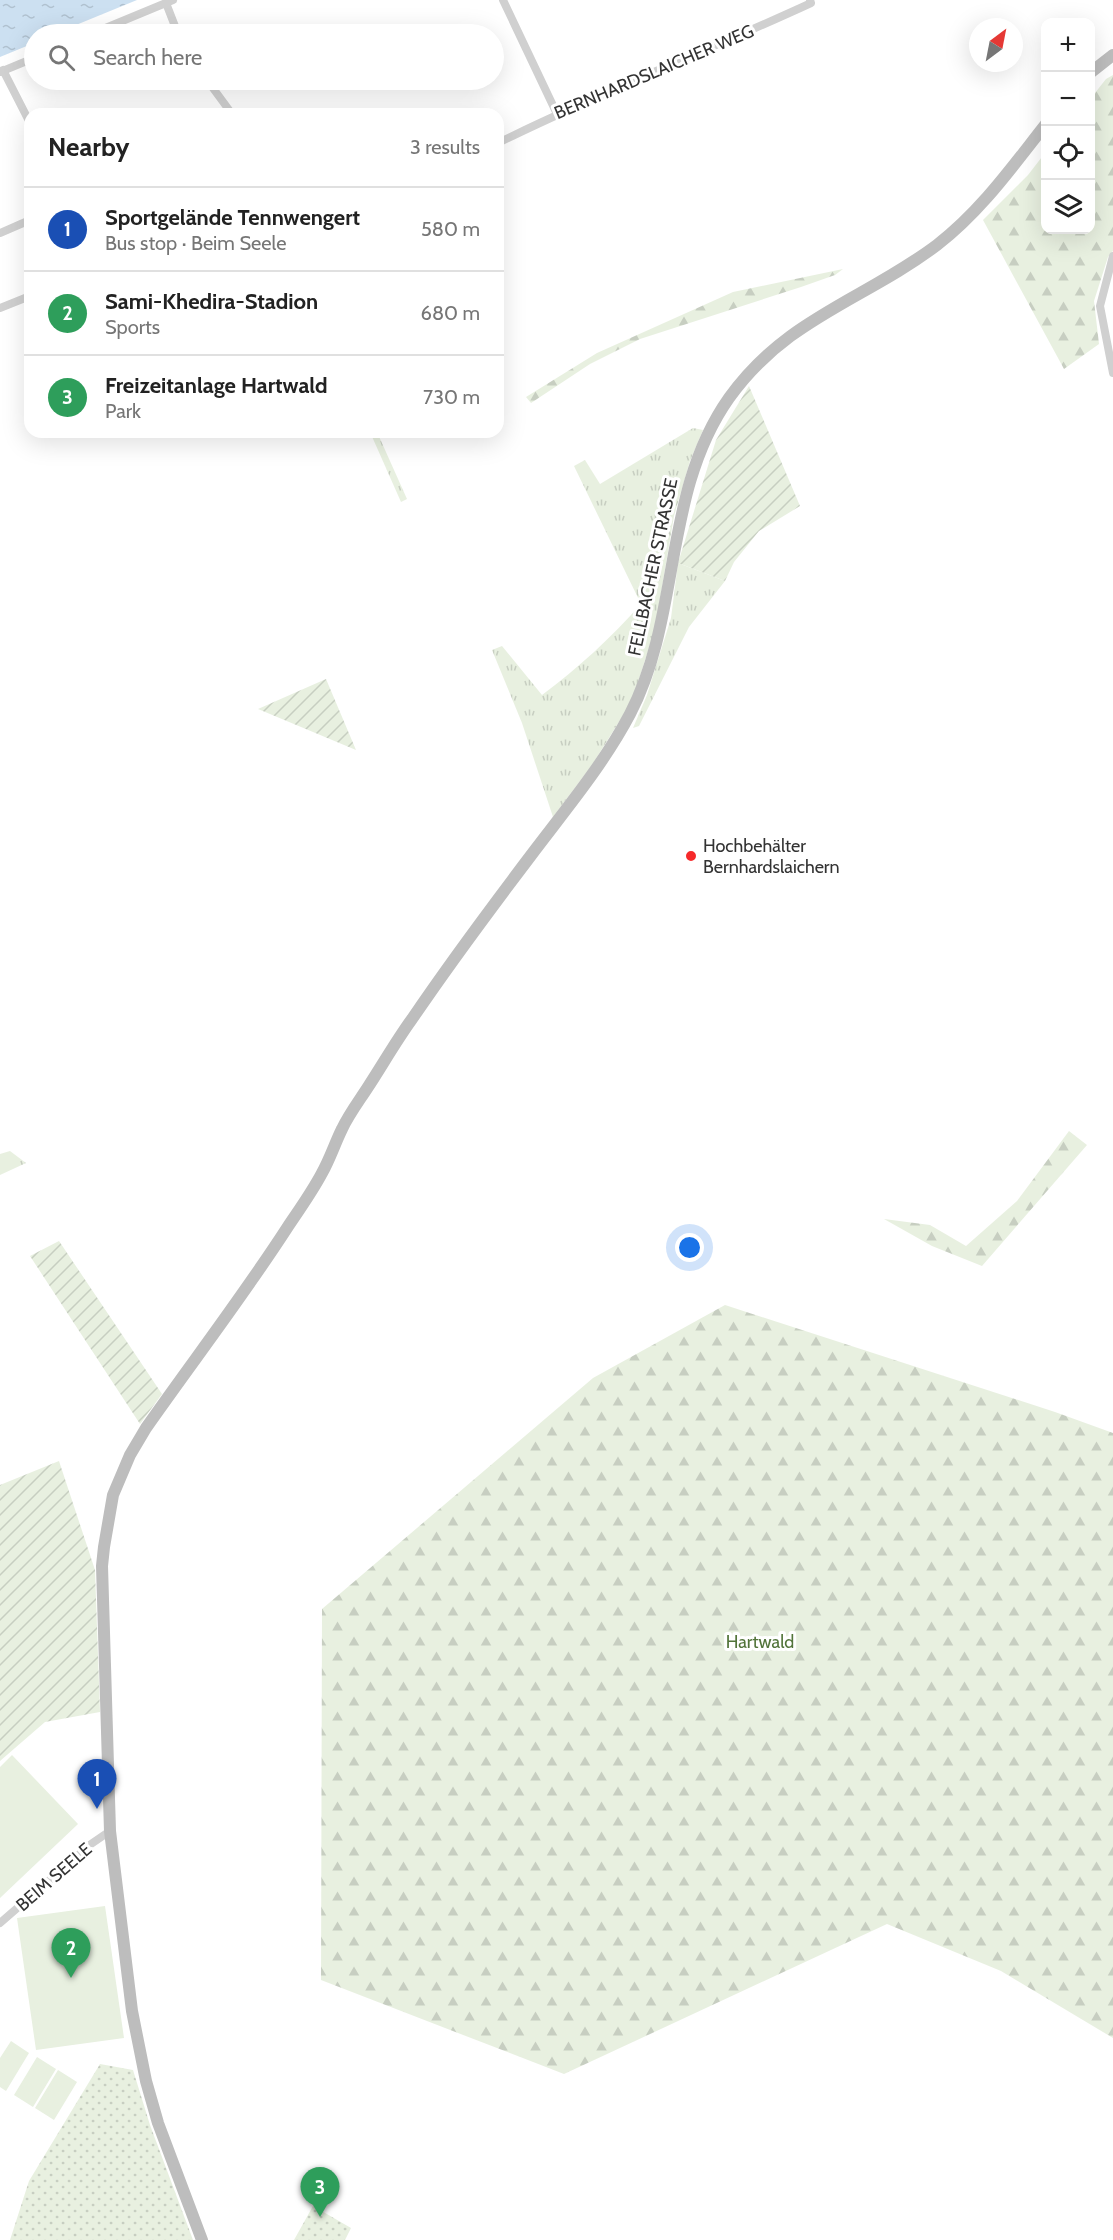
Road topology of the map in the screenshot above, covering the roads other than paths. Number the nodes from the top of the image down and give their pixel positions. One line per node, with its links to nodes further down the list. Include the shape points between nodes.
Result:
1 (503, 0): 13 (street)
2 (170, 2): 4 (street); 5 (street)
3 (810, 2): 13 (street, BERNHARDSLAICHER WEG)
4 (116, 24)
5 (176, 24)
6 (1113, 55): 9 (main road)
7 (24, 62): 8 (street)
8 (2, 71): 12 (street)
9 (1091, 72)
10 (214, 90): 11 (street)
11 (228, 108)
12 (24, 112)
13 (557, 114): 15 (street, BERNHARDSLAICHER WEG)
14 (1044, 126): 22 (main road, FELLBACHER STRASSE, via 967,221 906,266 800,328 749,372 728,400 701,449 686,491 659,631 639,697 602,761 412,1018 342,1127 317,1182 129,1455 111,1506 102,1566)
15 (504, 140)
16 (24, 223): 17 (street)
17 (0, 233)
18 (1113, 256): 21 (street, via 1100,306)
19 (24, 298): 20 (street)
20 (0, 308)
21 (1113, 373)
22 (110, 1831): 23 (street, BEIM SEELE); 24 (main road, FELLBACHER STRASSE, via 132,2011 146,2080)
23 (0, 1923)
24 (202, 2240)

